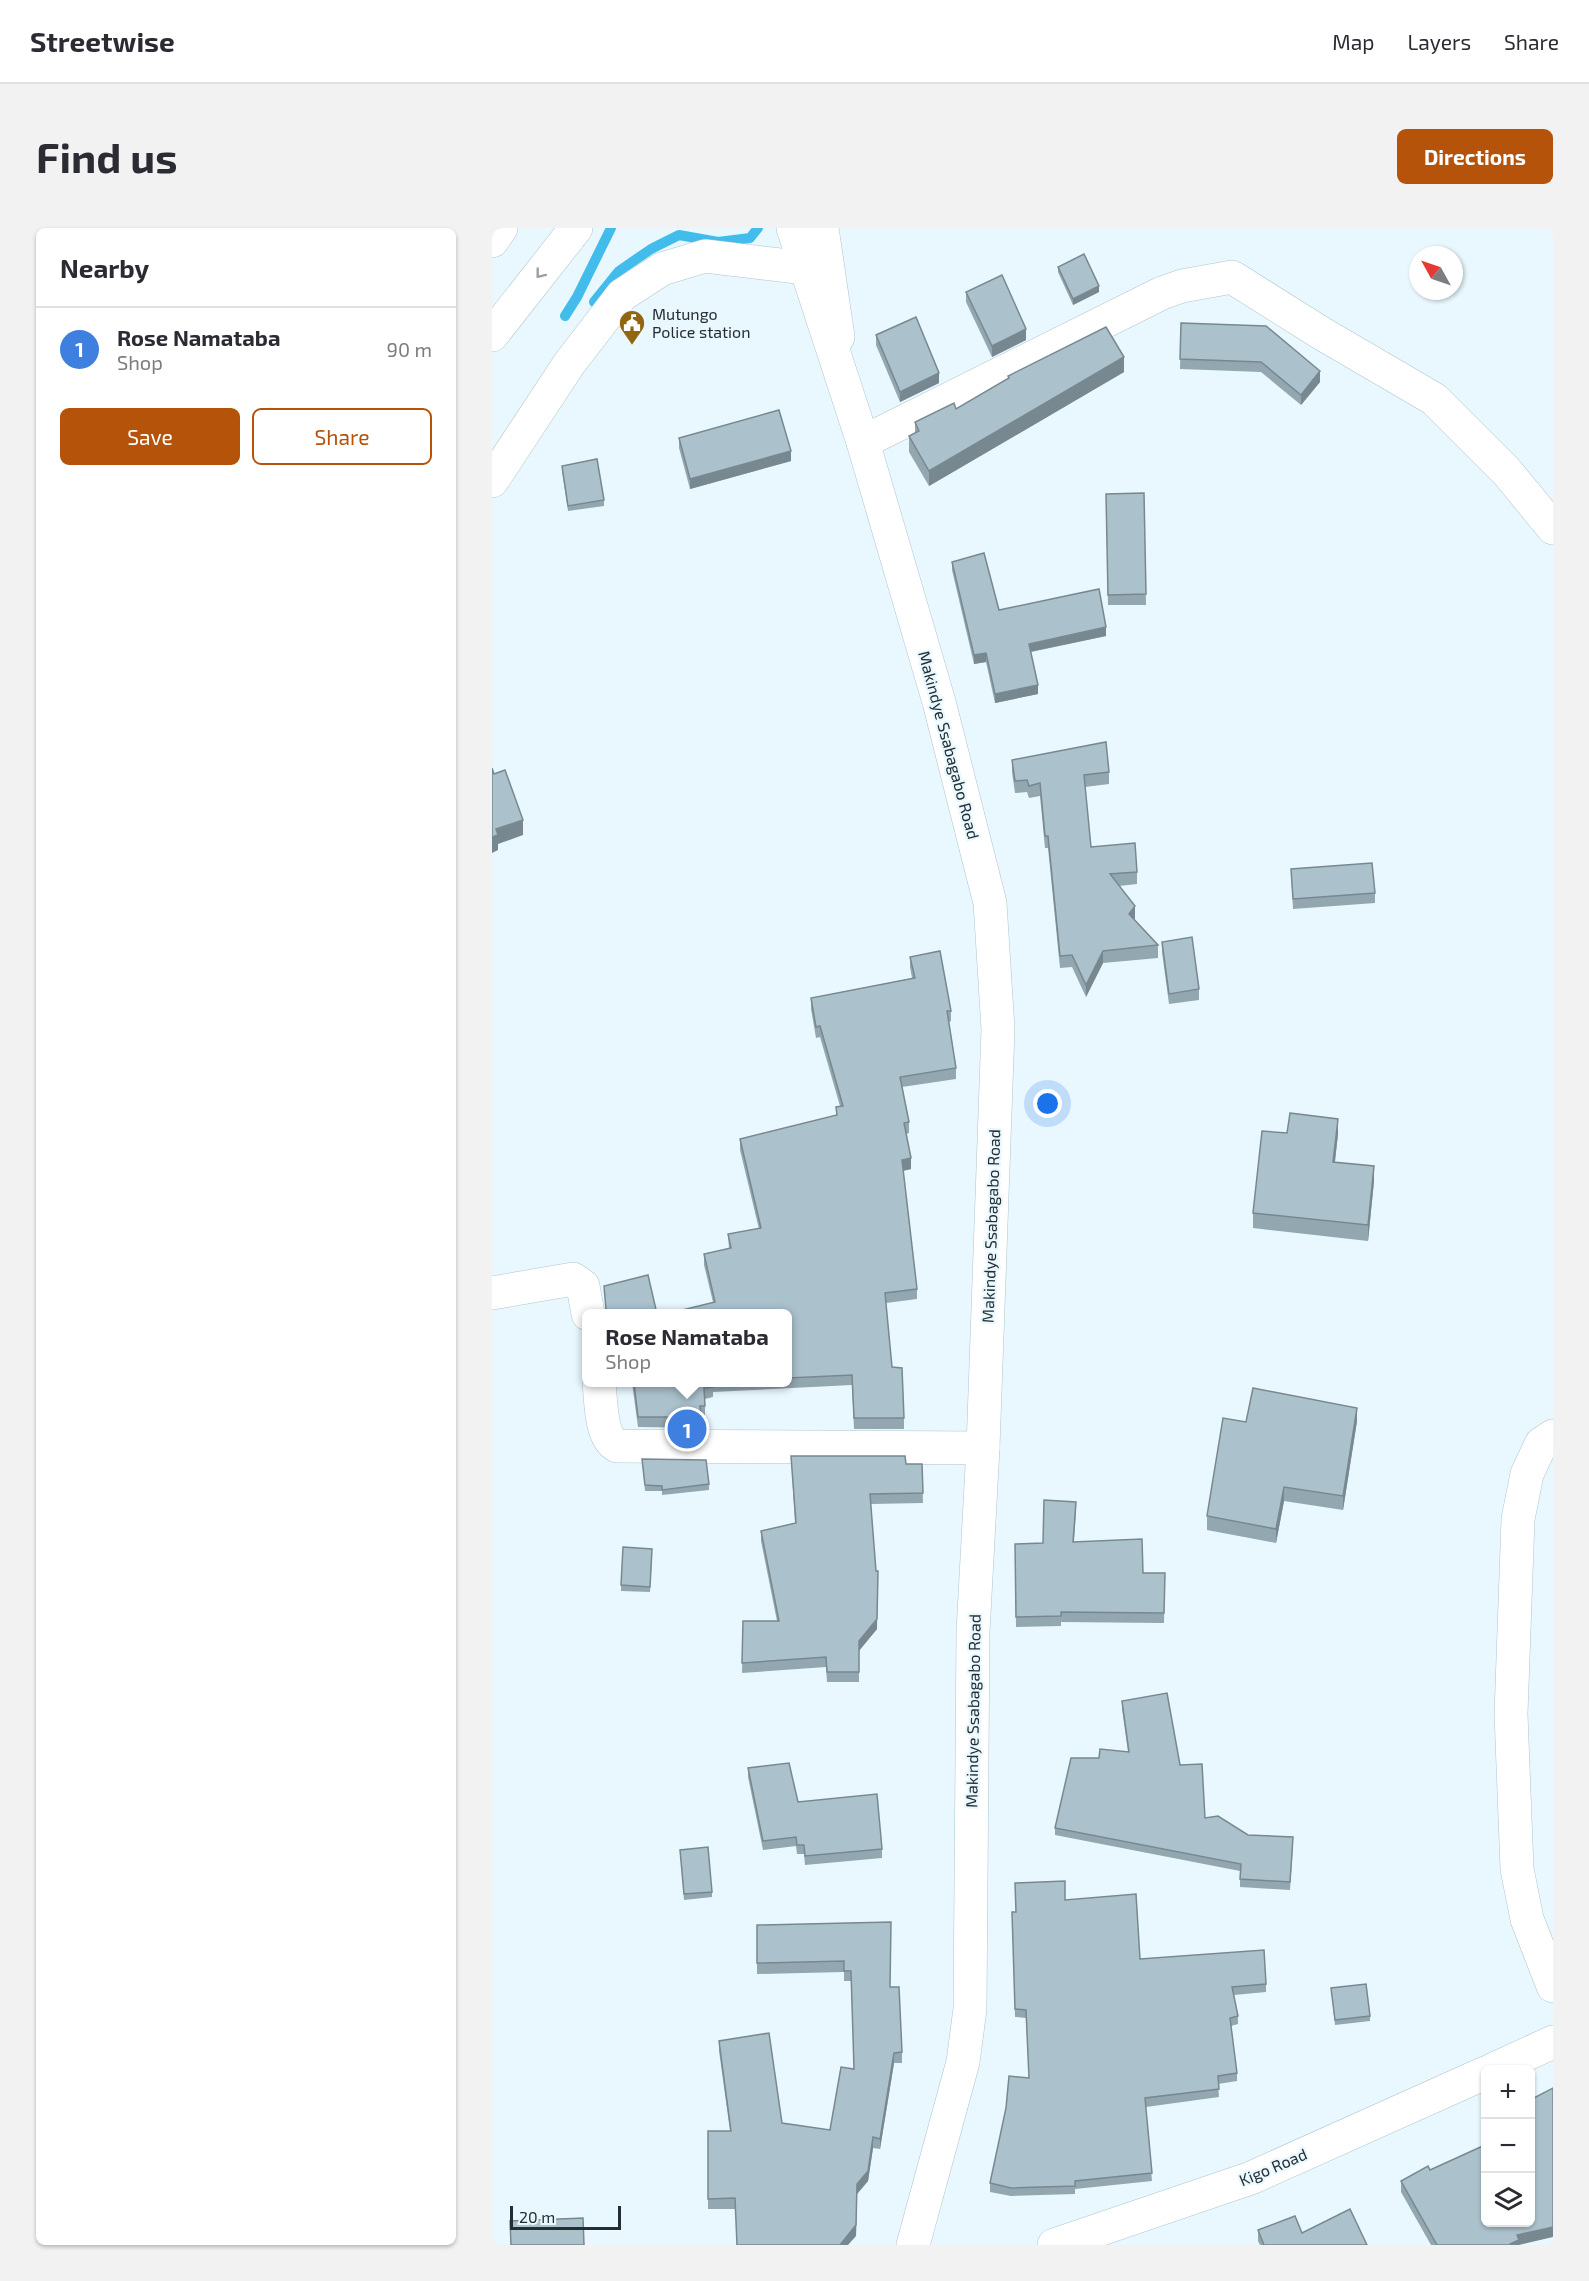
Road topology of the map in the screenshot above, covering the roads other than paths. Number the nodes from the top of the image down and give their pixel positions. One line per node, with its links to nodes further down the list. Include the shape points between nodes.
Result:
1 (501, 228): 5 (main road)
2 (576, 228): 7 (main road, one-way to 7)
3 (793, 228): 6 (main road, Makindye Ssabagabo Road)
4 (822, 228): 8 (main road)
5 (492, 241)
6 (806, 268): 8 (main road, Makindye Ssabagabo Road); 10 (main road, via 705,256 662,269 622,295 569,364)
7 (492, 335)
8 (845, 389): 9 (main road, Makindye Ssabagabo Road)
9 (863, 442): 11 (main road, via 1162,293 1232,277 1434,399 1507,472); 16 (main road, Makindye Ssabagabo Road, via 939,702 990,903 998,1029)
10 (492, 481)
11 (1553, 528)
12 (492, 1293): 13 (main road, via 573,1279 583,1286)
13 (587, 1309)
14 (600, 1387): 16 (main road, via 607,1435 617,1446)
15 (1553, 1436): 17 (main road, via 1541,1444 1527,1474 1518,1519 1511,1714 1517,1869 1527,1919)
16 (983, 1448): 21 (main road, Makindye Ssabagabo Road, via 973,1632 970,2009 963,2062)
17 (1553, 1986)
18 (1553, 2042): 19 (main road)
19 (1503, 2065)
20 (1481, 2075): 22 (main road, Kigo Road, via 1251,2178)
21 (913, 2245)
22 (1054, 2245)

